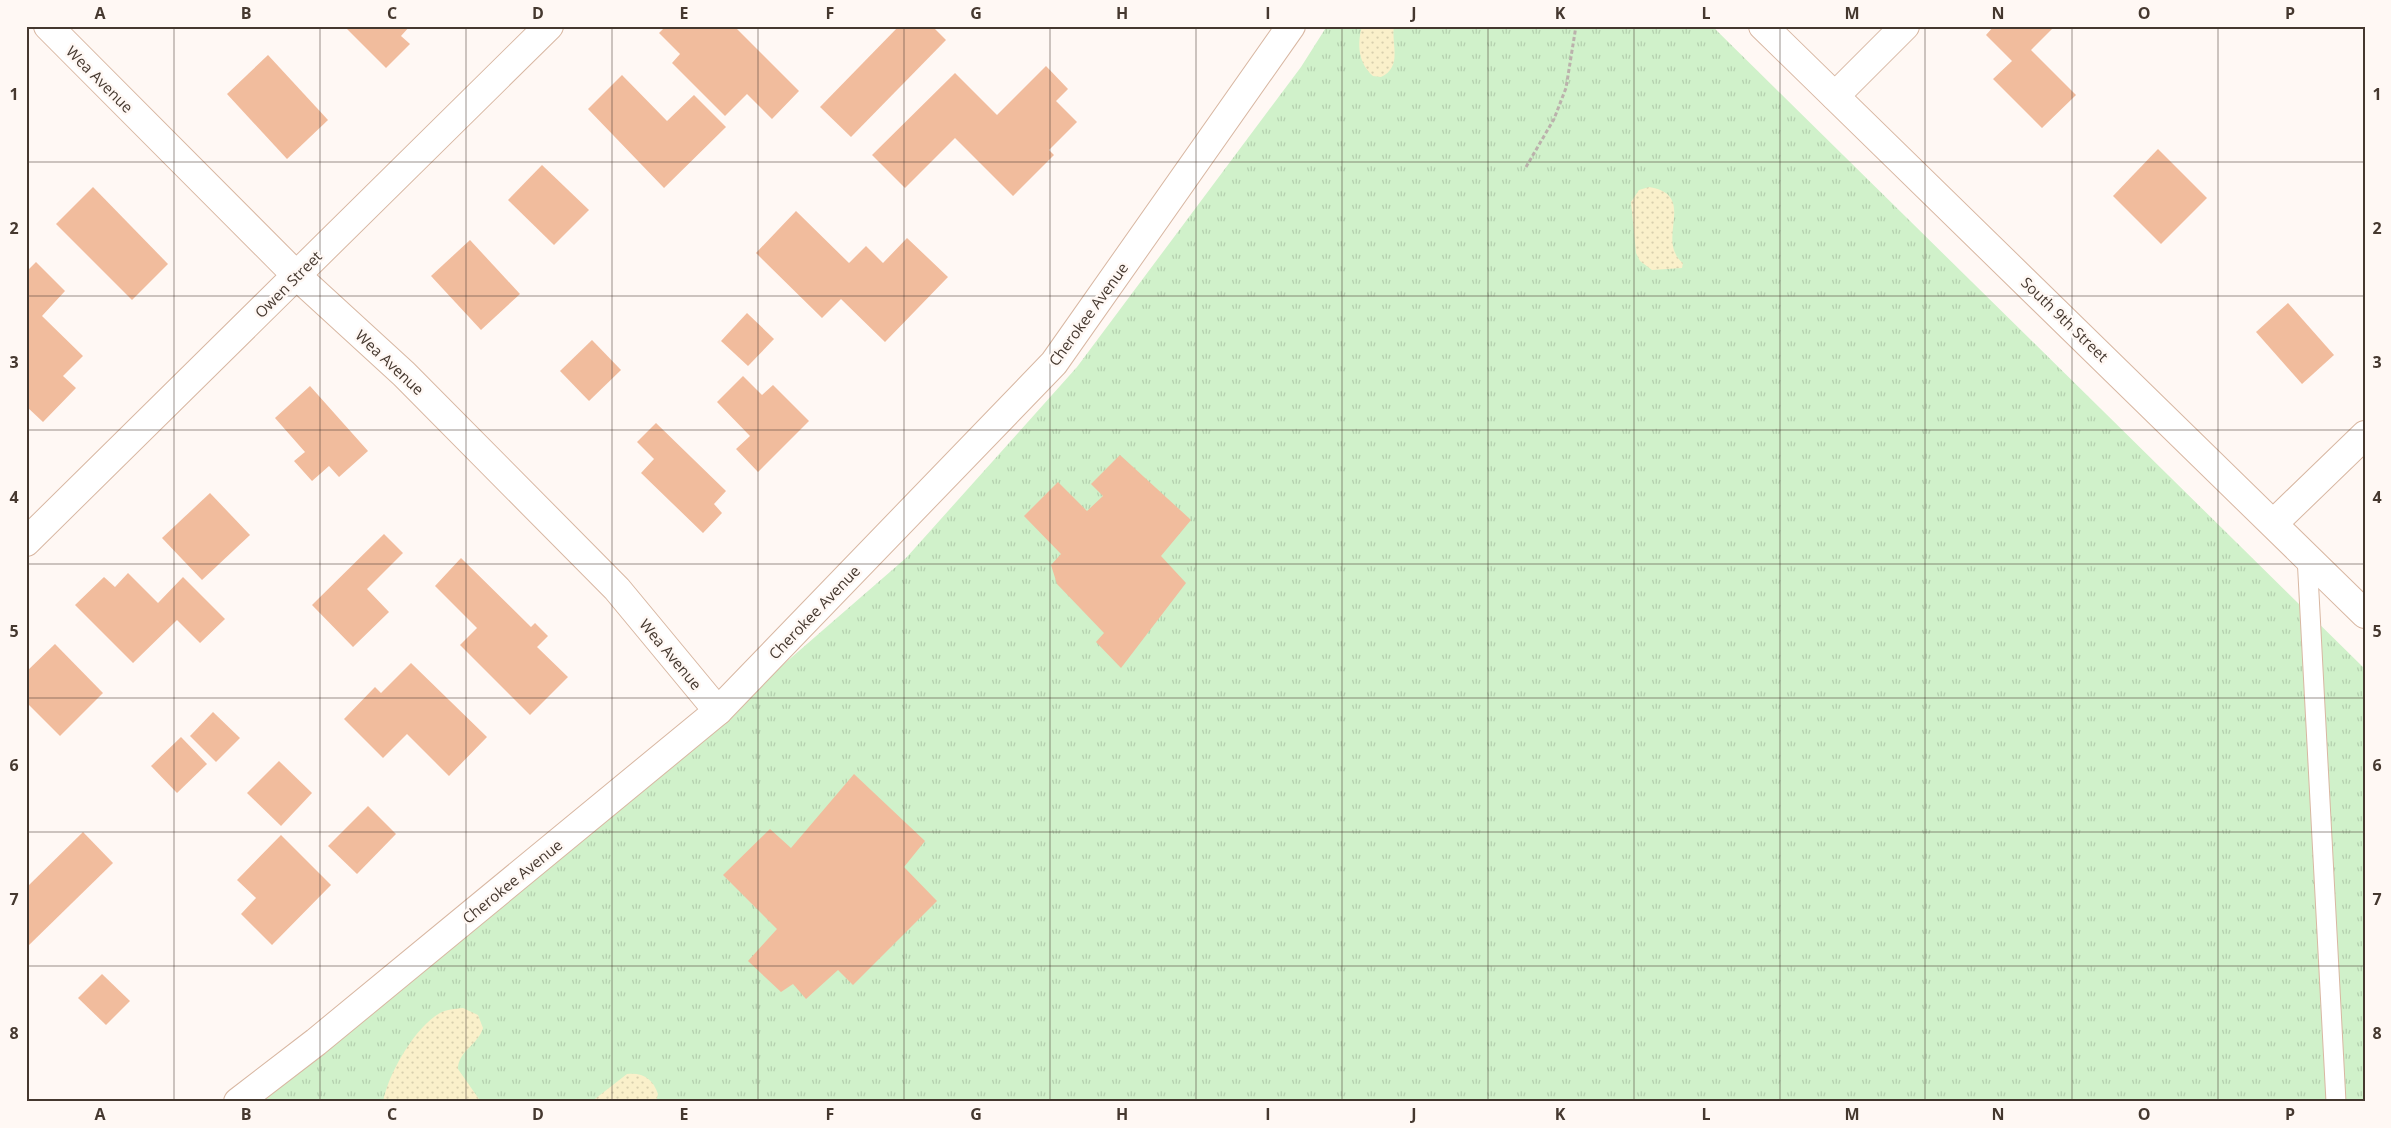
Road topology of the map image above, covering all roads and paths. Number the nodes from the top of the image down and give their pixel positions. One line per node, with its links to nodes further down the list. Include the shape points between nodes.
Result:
1 (48, 26): 9 (street, Wea Avenue)
2 (550, 26): 9 (street, Owen Street)
3 (1291, 26): 15 (street, Cherokee Avenue, via 1054,363)
4 (1576, 26): 8 (path, via 1566,88 1554,119)
5 (1763, 26): 7 (street, South 9th Street)
6 (1905, 26): 7 (street)
7 (1835, 96): 11 (street, South 9th Street)
8 (1526, 168)
9 (297, 276): 12 (street, Owen Street); 15 (street, Wea Avenue, via 404,374 617,589)
10 (2365, 435): 11 (street)
11 (2274, 523): 13 (street, South 9th Street)
12 (26, 542)
13 (2307, 556): 14 (street, South 9th Street); 17 (lane)
14 (2365, 614)
15 (718, 711): 16 (street, Cherokee Avenue, via 316,1042)
16 (238, 1102)
17 (2336, 1102)

